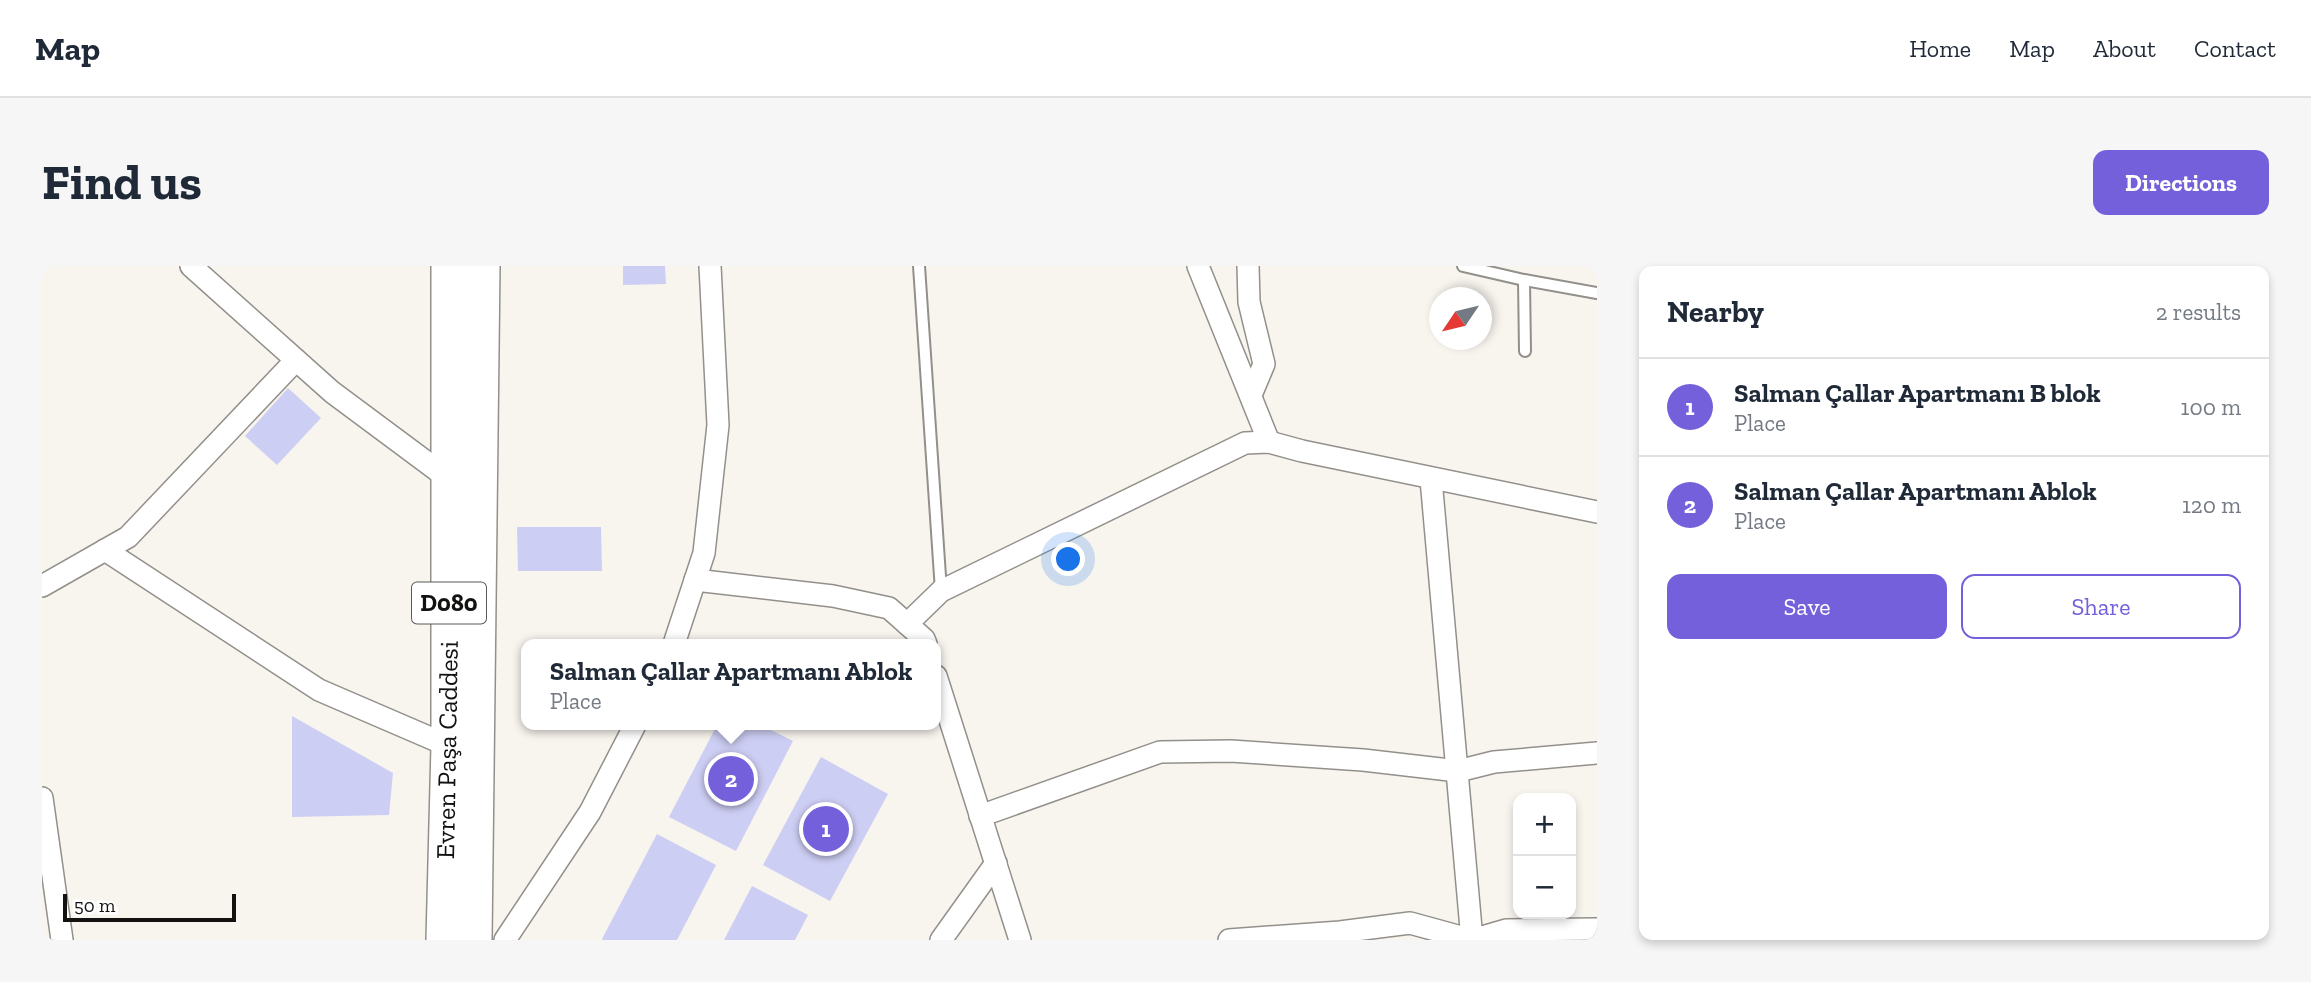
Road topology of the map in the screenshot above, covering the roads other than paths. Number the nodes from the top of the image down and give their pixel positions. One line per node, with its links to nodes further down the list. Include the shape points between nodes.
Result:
1 (191, 266): 12 (street)
2 (449, 266): 15 (highway, Evren Paşa Caddesi / D080)
3 (482, 266): 36 (highway, Evren Paşa Caddesi / D080)
4 (710, 266): 19 (street, via 718,425 704,553)
5 (919, 266): 21 (lane)
6 (1198, 266): 13 (street)
7 (1248, 266): 13 (street, via 1249,302 1264,364)
8 (1463, 266): 9 (lane)
9 (1524, 280): 10 (lane); 11 (lane)
10 (1597, 293)
11 (1525, 352)
12 (296, 360): 15 (street); 18 (street, via 128,537)
13 (1251, 395): 14 (street)
14 (1269, 442): 16 (street); 21 (street, via 1245,443)
15 (449, 479): 27 (highway, Evren Paşa Caddesi / D080)
16 (1431, 479): 17 (street); 29 (street)
17 (1597, 512)
18 (105, 550): 20 (street); 27 (street, via 319,690)
19 (695, 580): 22 (street, via 877,605); 23 (street)
20 (42, 586)
21 (941, 590): 22 (street)
22 (907, 624): 24 (street)
23 (676, 639)
24 (924, 639)
25 (941, 692): 31 (street)
26 (632, 730): 37 (street, via 590,813)
27 (449, 746): 35 (highway, Evren Paşa Caddesi / D080)
28 (1597, 753): 29 (street, via 1494,762)
29 (1458, 771): 31 (street, via 1244,752 1160,752); 41 (street)
30 (42, 798): 34 (street)
31 (980, 816): 32 (street)
32 (996, 863): 38 (street); 39 (street)
33 (1597, 929): 41 (street, via 1506,930)
34 (62, 940)
35 (444, 940)
36 (474, 940)
37 (505, 940)
38 (941, 940)
39 (1020, 940)
40 (1229, 940): 41 (street, via 1410,923)
41 (1472, 940)

